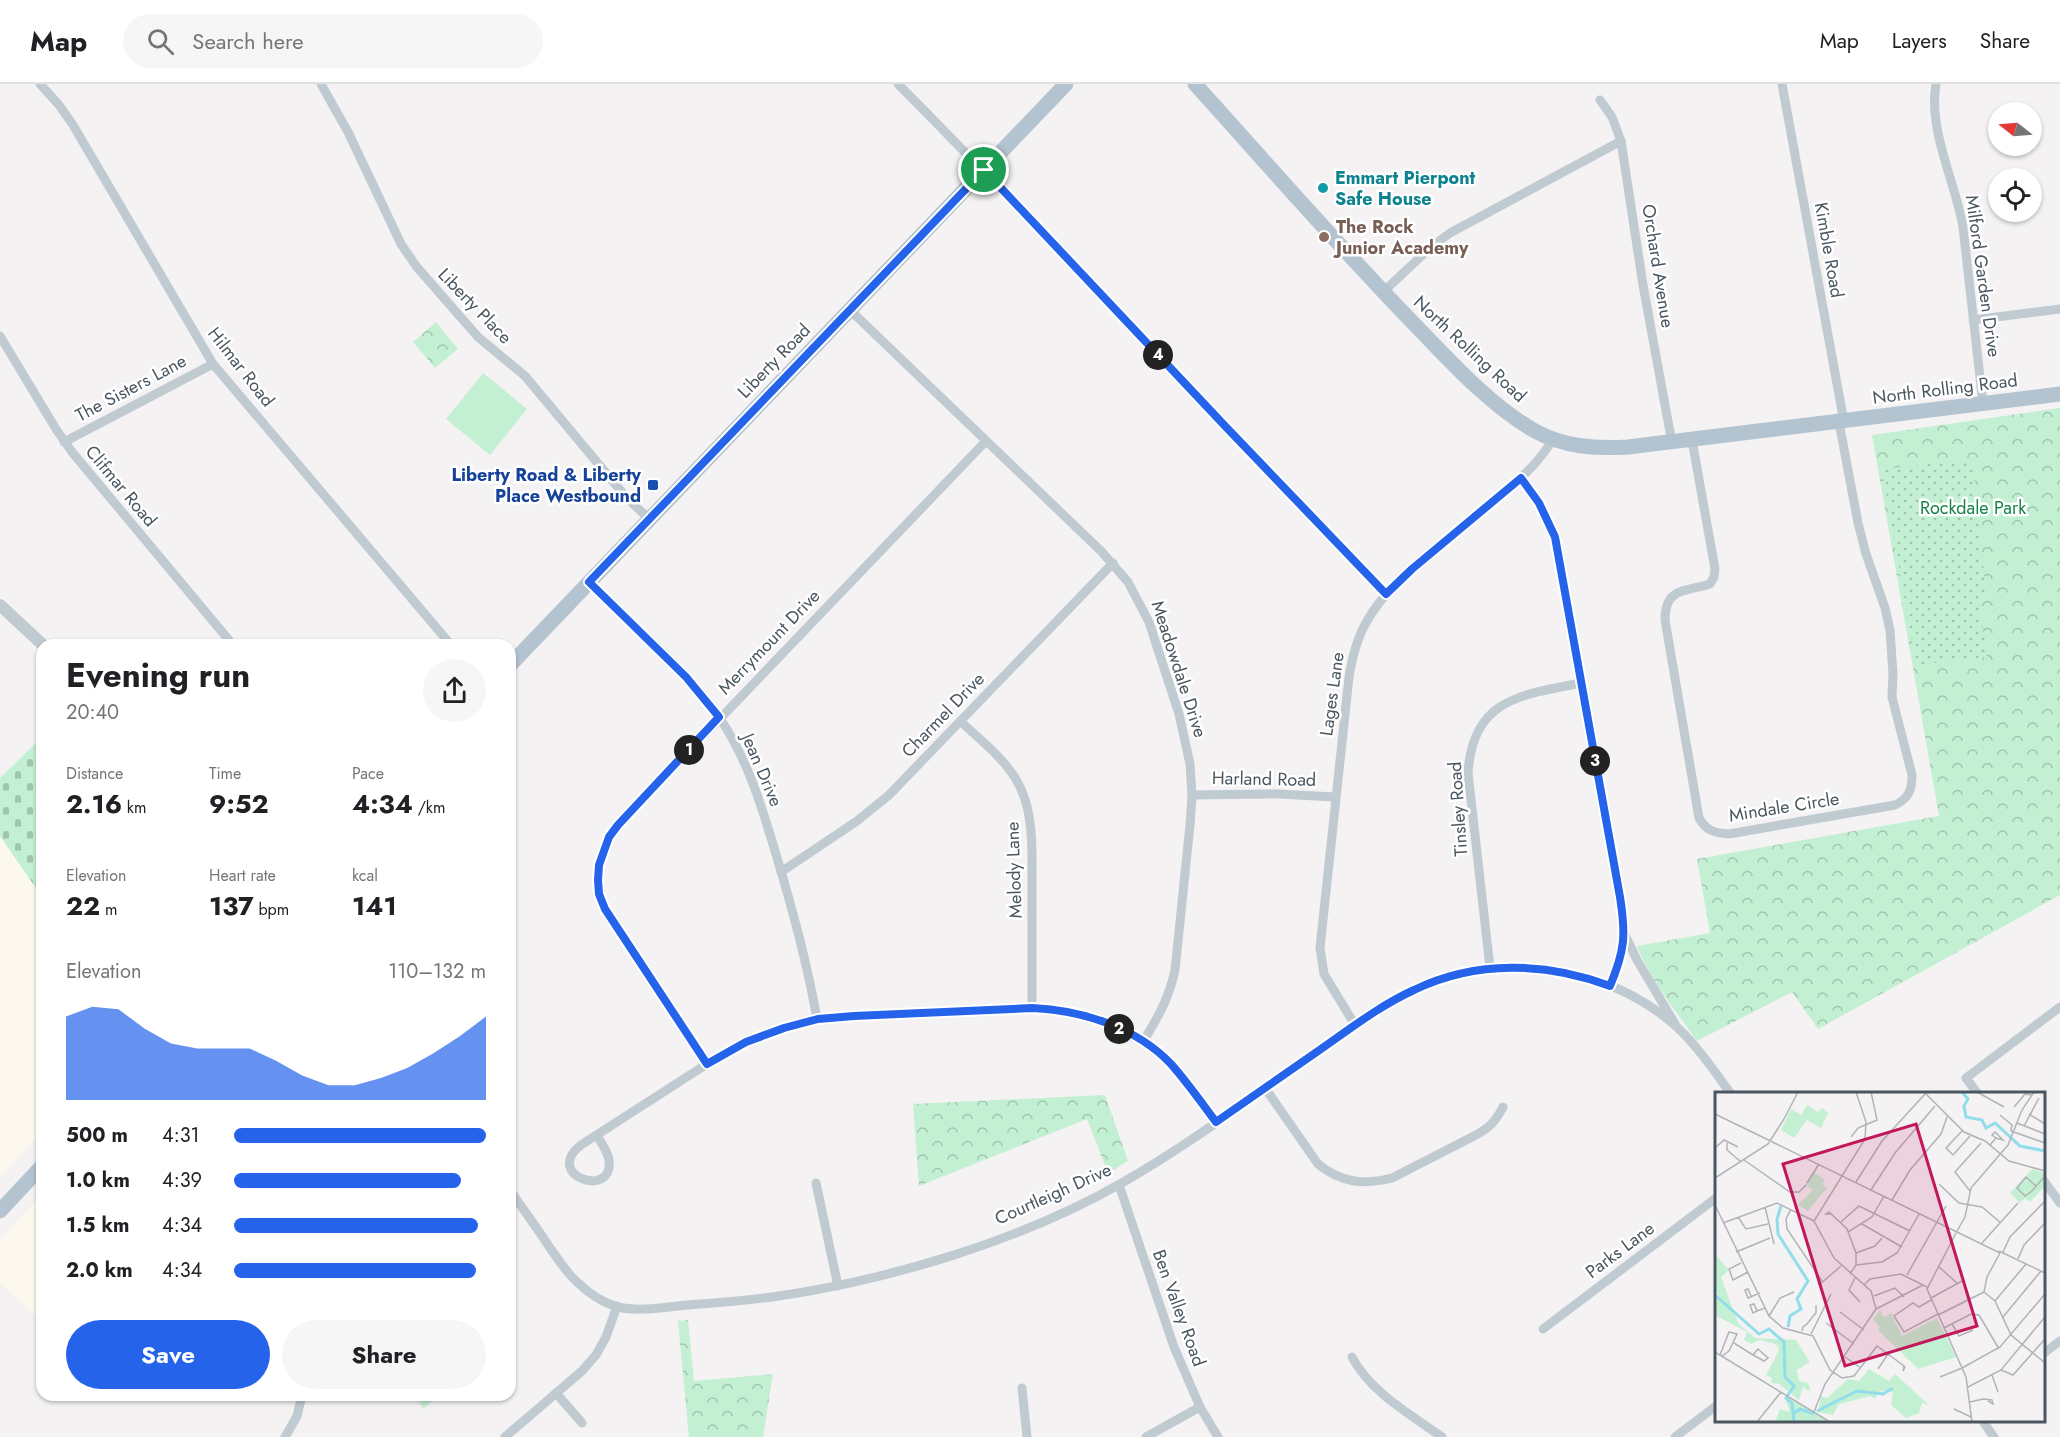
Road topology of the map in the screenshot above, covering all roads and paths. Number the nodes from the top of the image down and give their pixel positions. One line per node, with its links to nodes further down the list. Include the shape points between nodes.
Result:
1 (40, 84): 16 (street, Hilmar Road, via 73,125)
2 (321, 84): 26 (street, Liberty Place, via 401,244 416,266 478,337 525,376)
3 (898, 84): 10 (street)
4 (1066, 84): 10 (main road, Liberty Road)
5 (1195, 84): 11 (main road, North Rolling Road)
6 (1782, 84): 19 (street, Kimble Road)
7 (1936, 84): 14 (street, Milford Garden Drive, via 1934,114 1962,219)
8 (1600, 100): 9 (street, Orchard Avenue)
9 (1621, 141): 11 (street, via 1450,233); 24 (street, Orchard Avenue)
10 (984, 170): 13 (main road, Liberty Road); 29 (street)
11 (1383, 292): 20 (main road, North Rolling Road, via 1485,394)
12 (2060, 309): 14 (street)
13 (850, 310): 22 (street, Meadowdale Drive); 26 (main road, Liberty Road)
14 (1973, 320): 18 (street, Milford Garden Drive)
15 (0, 336): 23 (street, Clifmar Road)
16 (213, 364): 23 (street, The Sisters Lane); 33 (street, Hilmar Road)
17 (2060, 394): 18 (main road, North Rolling Road)
18 (1983, 404): 19 (main road, North Rolling Road)
19 (1841, 422): 21 (main road, North Rolling Road); 21 (street, Mindale Circle, via 1858,523 1890,630 1892,697 1912,786 1895,806 1729,834 1710,831 1699,818 1665,620 1669,599 1676,593 1710,584 1714,577)
20 (1552, 439): 24 (main road, North Rolling Road, via 1604,449); 25 (street, Lages Lane, via 1541,459)
21 (1692, 440): 24 (main road, North Rolling Road)
22 (986, 441): 27 (street, Meadowdale Drive); 36 (street, Merrymount Drive)
23 (64, 442): 32 (street, Clifmar Road)
24 (1672, 443)
25 (1521, 478): 29 (street, Lages Lane); 35 (street, via 1543,509 1555,537)
26 (649, 519): 28 (main road, Liberty Road)
27 (1113, 563): 37 (street, Charmel Drive); 38 (street, Meadowdale Drive, via 1149,622 1185,735)
28 (589, 582): 34 (main road, Liberty Road); 36 (street, Jean Drive, via 686,677)
29 (1386, 594): 39 (street, Lages Lane, via 1365,623 1351,662)
30 (0, 605): 31 (street)
31 (37, 639)
32 (228, 639)
33 (447, 639)
34 (516, 659)
35 (1581, 683): 41 (street); 42 (street, Tinsley Road, via 1513,699 1487,717 1473,741 1468,774)
36 (719, 717): 40 (street, Jean Drive, via 752,780); 50 (street, Merrymount Drive, via 618,825 602,851 598,880 605,909)
37 (960, 721): 40 (street, Charmel Drive, via 872,810); 45 (street, Melody Lane, via 1012,771 1028,809 1032,829)
38 (1192, 795): 39 (street, Harland Road); 49 (street, Meadowdale Drive, via 1175,970 1163,1008)
39 (1335, 797): 47 (street, Lages Lane, via 1320,961 1330,986)
40 (781, 872): 46 (street, Jean Drive)
41 (1625, 935): 43 (street); 48 (street)
42 (1490, 968): 43 (street, Courtleigh Drive, via 1557,971); 47 (street, Courtleigh Drive, via 1424,985)
43 (1610, 986): 48 (street, Courtleigh Drive)
44 (2060, 1007): 53 (street, via 1966,1077)
45 (1032, 1008): 46 (street); 49 (street, via 1099,1020)
46 (818, 1019): 50 (street, via 746,1042)
47 (1355, 1025): 51 (street, Courtleigh Drive)
48 (1678, 1028): 52 (street)
49 (1143, 1042): 55 (street, via 1169,1062)
50 (707, 1064): 56 (street)
51 (1265, 1088): 54 (street, via 1318,1164 1329,1173 1359,1183 1392,1178 1486,1130); 55 (street, Courtleigh Drive)
52 (1729, 1092)
53 (1977, 1092)
54 (1503, 1107)
55 (1216, 1122): 60 (street, Courtleigh Drive)
56 (597, 1135): 56 (street, via 581,1145 570,1160 572,1170 583,1181 601,1178 607,1172 609,1157)
57 (36, 1172): 64 (main road)
58 (816, 1183): 65 (street)
59 (2045, 1184): 63 (street)
60 (1119, 1185): 65 (street, Courtleigh Drive, via 1023,1230 949,1256); 74 (street, Ben Valley Road, via 1174,1347)
61 (516, 1199): 66 (street, Courtleigh Drive, via 574,1281)
62 (1715, 1199): 67 (street, Parks Lane)
63 (2060, 1203)
64 (0, 1211)
65 (838, 1286): 66 (street, Courtleigh Drive, via 660,1308)
66 (617, 1306): 72 (street, via 596,1355)
67 (1543, 1329)
68 (2060, 1341): 69 (street)
69 (2045, 1352)
70 (1352, 1357): 83 (street, via 1378,1391)
71 (1022, 1388): 80 (street)
72 (556, 1393): 77 (street); 79 (street)
73 (301, 1401): 78 (street)
74 (1200, 1407): 81 (street); 82 (street, Ben Valley Road)
75 (1715, 1407): 84 (street)
76 (1983, 1422): 85 (street)
77 (582, 1423)
78 (285, 1437)
79 (505, 1437)
80 (1027, 1437)
81 (1146, 1437)
82 (1218, 1437)
83 (1442, 1437)
84 (1675, 1437)
85 (1994, 1437)

